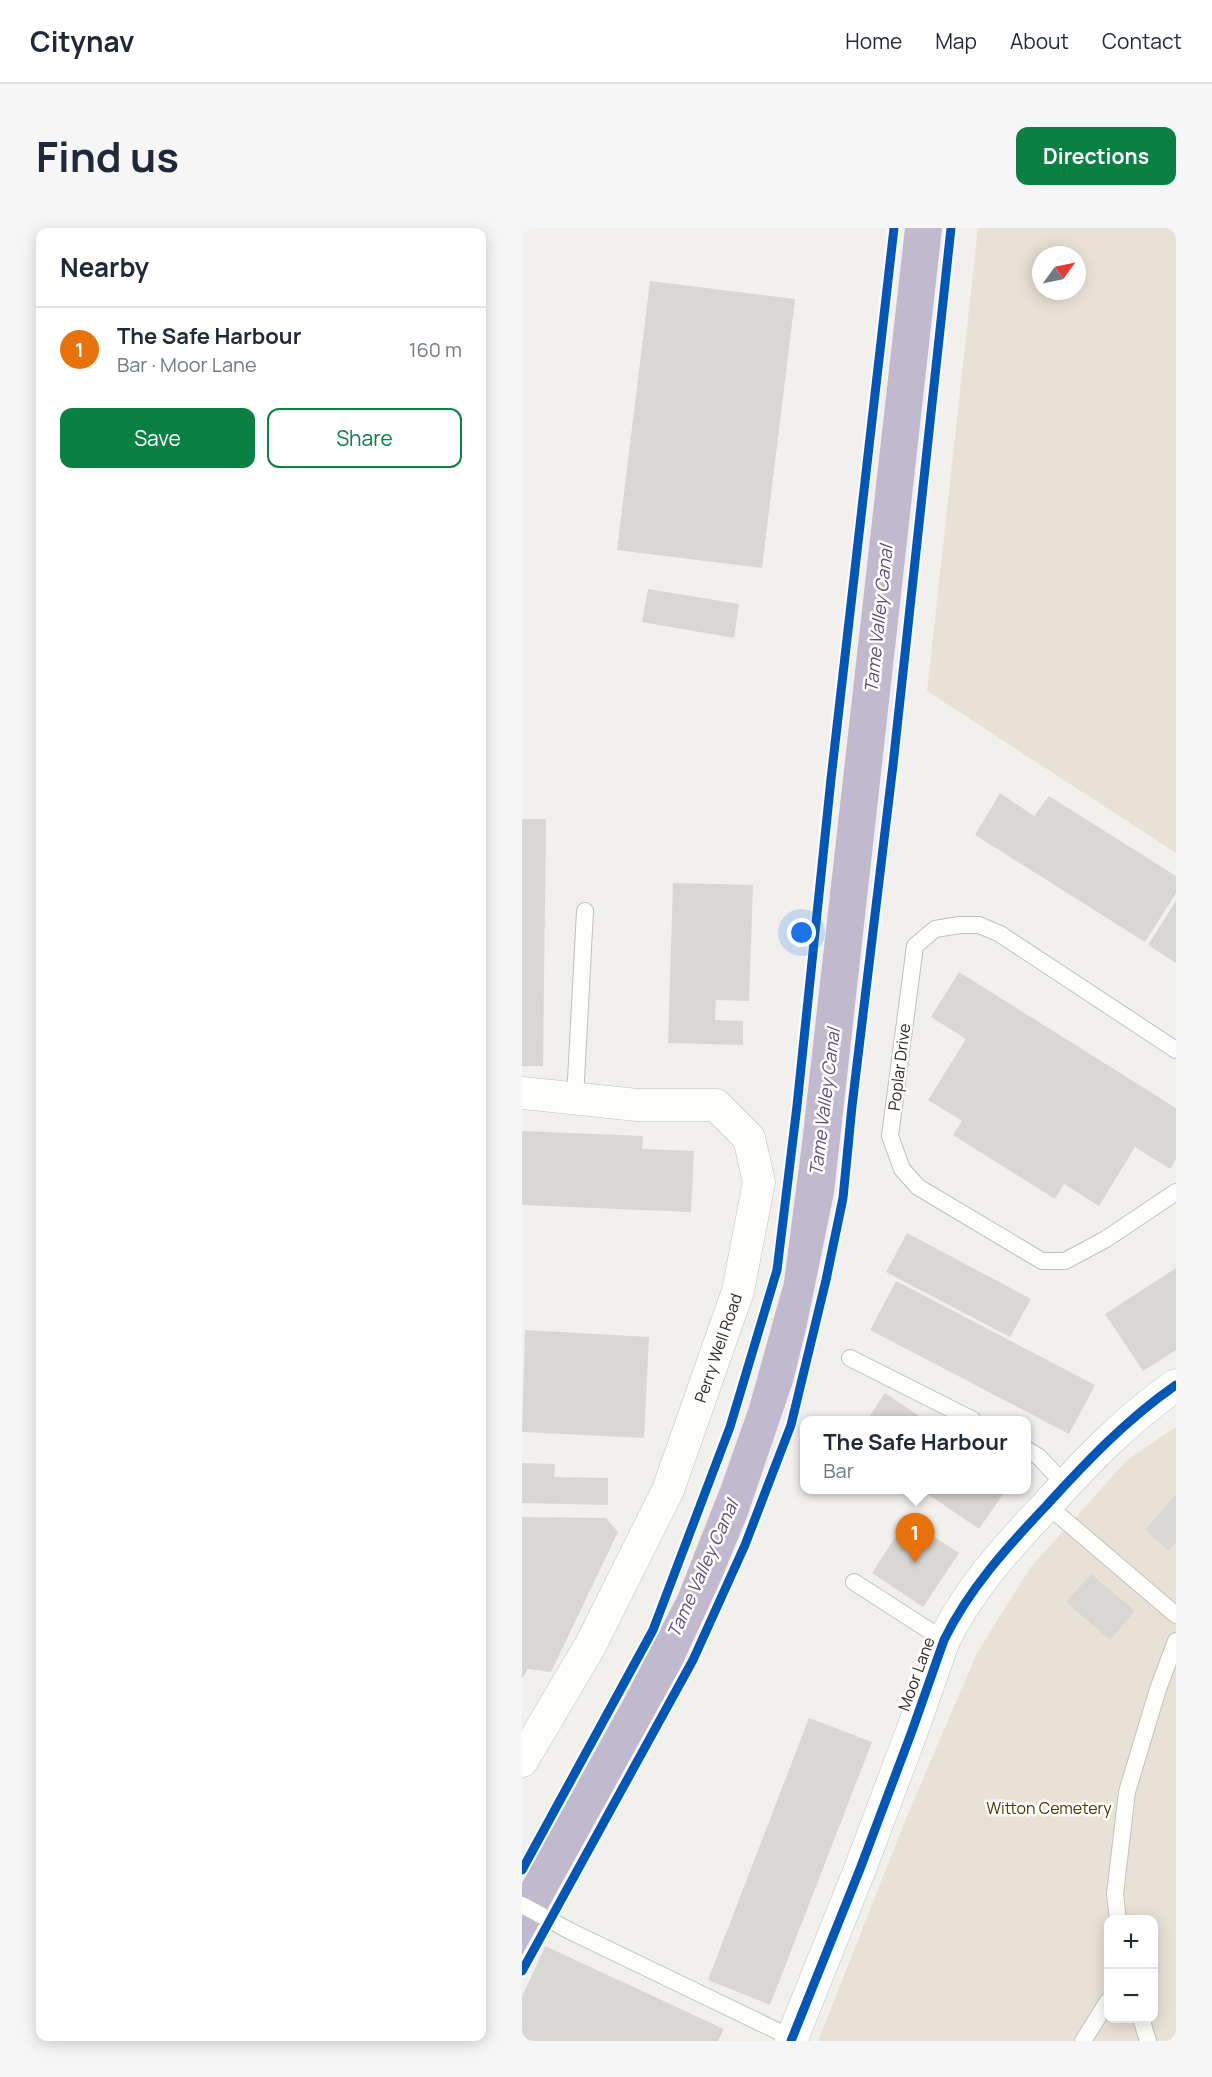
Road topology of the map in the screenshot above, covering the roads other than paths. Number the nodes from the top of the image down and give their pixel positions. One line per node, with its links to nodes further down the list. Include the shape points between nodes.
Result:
1 (585, 911): 4 (lane)
2 (1176, 1050): 5 (lane, Poplar Drive, via 1000,934 979,925 935,929 915,946 890,1136 902,1169 918,1187 1042,1261 1065,1261)
3 (522, 1093): 4 (street, Perry Well Road)
4 (575, 1098): 15 (street, Perry Well Road, via 637,1105 717,1105 749,1138 759,1182 738,1291 669,1490 590,1647)
5 (1176, 1192)
6 (850, 1358): 8 (lane)
7 (1176, 1385): 10 (street, Moor Lane, via 1095,1452)
8 (965, 1416)
9 (1031, 1452): 10 (lane, via 1039,1457)
10 (1056, 1495): 12 (lane); 13 (street, Moor Lane, via 995,1560)
11 (854, 1582): 13 (lane)
12 (1176, 1615)
13 (944, 1640): 20 (street, Moor Lane)
14 (1176, 1641): 17 (lane, via 1127,1792 1115,1894)
15 (522, 1761)
16 (522, 1905): 20 (lane)
17 (1117, 1915)
18 (1104, 2007): 21 (lane)
19 (1142, 2023): 22 (lane)
20 (792, 2039)
21 (1083, 2041)
22 (1148, 2041)

